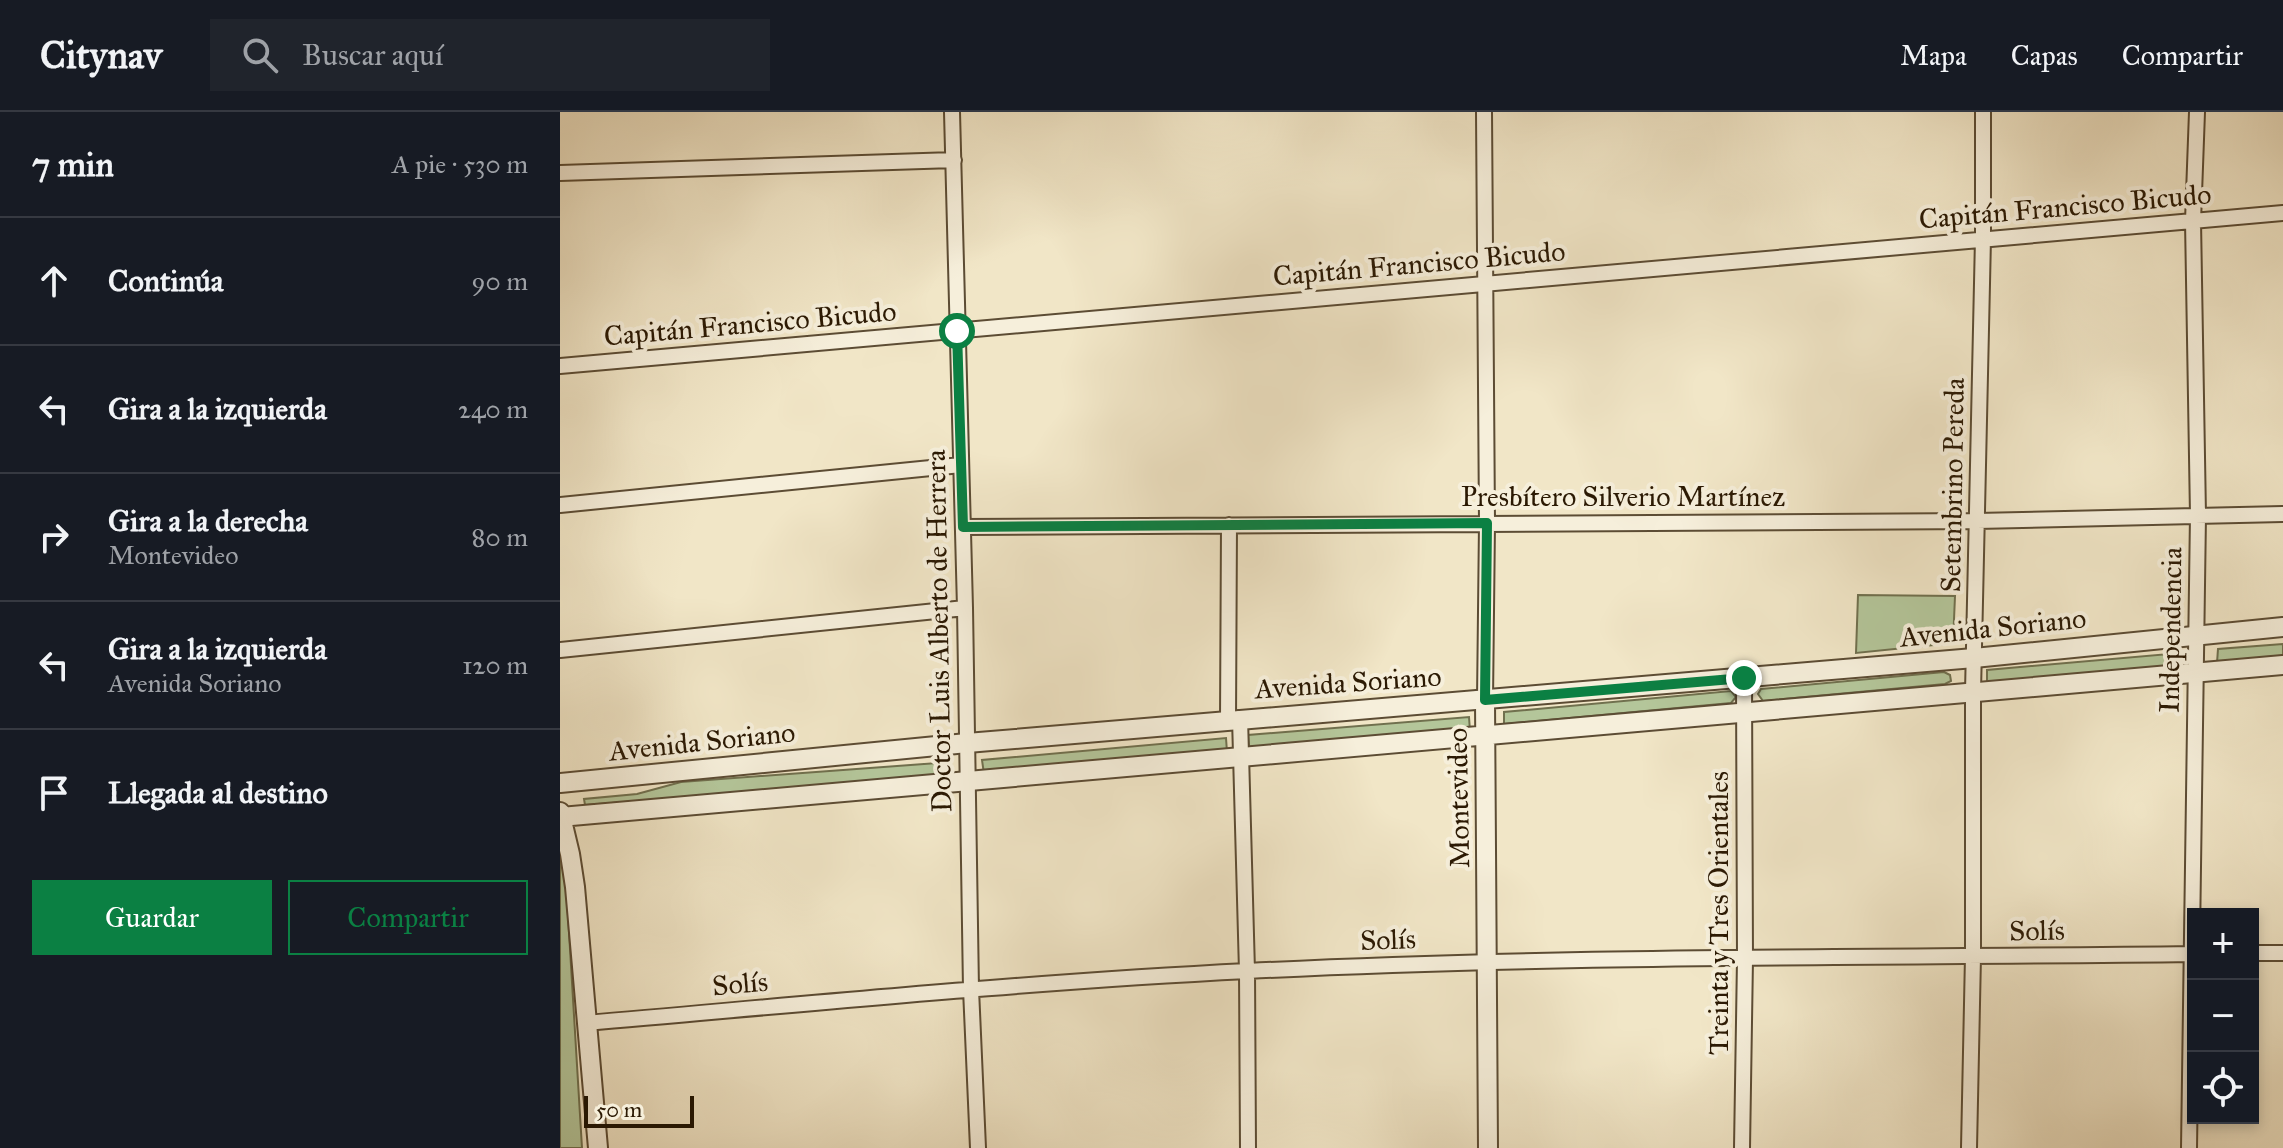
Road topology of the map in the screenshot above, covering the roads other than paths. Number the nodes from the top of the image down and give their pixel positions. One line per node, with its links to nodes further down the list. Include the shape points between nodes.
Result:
1 (952, 112): 5 (street, Doctor Luis Alberto de Herrera)
2 (1484, 112): 10 (street, Montevideo)
3 (1983, 112): 9 (street, Setembrino Pereda)
4 (2197, 112): 8 (street, Independencia)
5 (954, 160): 6 (street); 11 (street, Doctor Luis Alberto de Herrera)
6 (560, 173)
7 (2283, 213): 8 (street, Capitán Francisco Bicudo)
8 (2193, 221): 9 (street, Capitán Francisco Bicudo); 16 (street, Independencia)
9 (1983, 238): 10 (street, Capitán Francisco Bicudo); 17 (street, Setembrino Pereda)
10 (1485, 283): 11 (street, Capitán Francisco Bicudo); 18 (street, Montevideo)
11 (957, 331): 12 (street, Capitán Francisco Bicudo); 13 (street, Doctor Luis Alberto de Herrera)
12 (560, 366)
13 (961, 465): 14 (street); 20 (street, Doctor Luis Alberto de Herrera)
14 (560, 505)
15 (2283, 514): 16 (street, Presbítero Silverio Martínez)
16 (2198, 515): 17 (street, Presbítero Silverio Martínez); 23 (street, Independencia)
17 (1977, 521): 18 (street, Presbítero Silverio Martínez); 25 (street, Setembrino Pereda)
18 (1487, 523): 19 (street, Presbítero Silverio Martínez); 30 (street, Montevideo)
19 (1229, 525): 20 (street, Presbítero Silverio Martínez); 32 (street)
20 (963, 527): 21 (street, Doctor Luis Alberto de Herrera)
21 (965, 608): 24 (street); 34 (street, Doctor Luis Alberto de Herrera)
22 (2283, 627): 23 (street, Avenida Soriano)
23 (2196, 635): 25 (street, Avenida Soriano); 27 (street, Independencia)
24 (560, 650)
25 (1974, 658): 28 (street, Avenida Soriano); 29 (street, Setembrino Pereda)
26 (2283, 665): 27 (street)
27 (2196, 673): 29 (street); 39 (street, Independencia)
28 (1744, 678): 30 (street, Avenida Soriano); 31 (street, Treinta y Tres Orientales)
29 (1973, 692): 31 (street); 43 (street, Setembrino Pereda)
30 (1485, 700): 32 (street, Avenida Soriano); 33 (street, Montevideo)
31 (1745, 713): 33 (street); 44 (street, Treinta y Tres Orientales)
32 (1234, 719): 34 (street, Avenida Soriano); 35 (street)
33 (1486, 735): 35 (street); 45 (street, Montevideo)
34 (967, 743): 36 (street, Doctor Luis Alberto de Herrera); 37 (street, Avenida Soriano)
35 (1241, 757): 36 (street); 46 (street)
36 (967, 782): 38 (street); 48 (street, Doctor Luis Alberto de Herrera)
37 (560, 783)
38 (560, 815): 49 (street, via 575,887)
39 (2193, 908)
40 (2259, 953): 41 (street)
41 (2283, 953)
42 (2187, 954): 43 (street, Solís)
43 (1973, 956): 44 (street, Solís); 55 (street, Setembrino Pereda)
44 (1745, 959): 45 (street, Solís); 54 (street, Treinta y Tres Orientales)
45 (1488, 962): 46 (street, Solís); 53 (street, Montevideo)
46 (1247, 971): 48 (street, Solís); 52 (street)
47 (2192, 980): 56 (street, Independencia)
48 (971, 989): 49 (street, Solís); 51 (street, Doctor Luis Alberto de Herrera)
49 (587, 1023): 50 (street)
50 (598, 1148)
51 (978, 1148)
52 (1248, 1148)
53 (1488, 1148)
54 (1742, 1148)
55 (1969, 1148)
56 (2189, 1148)

